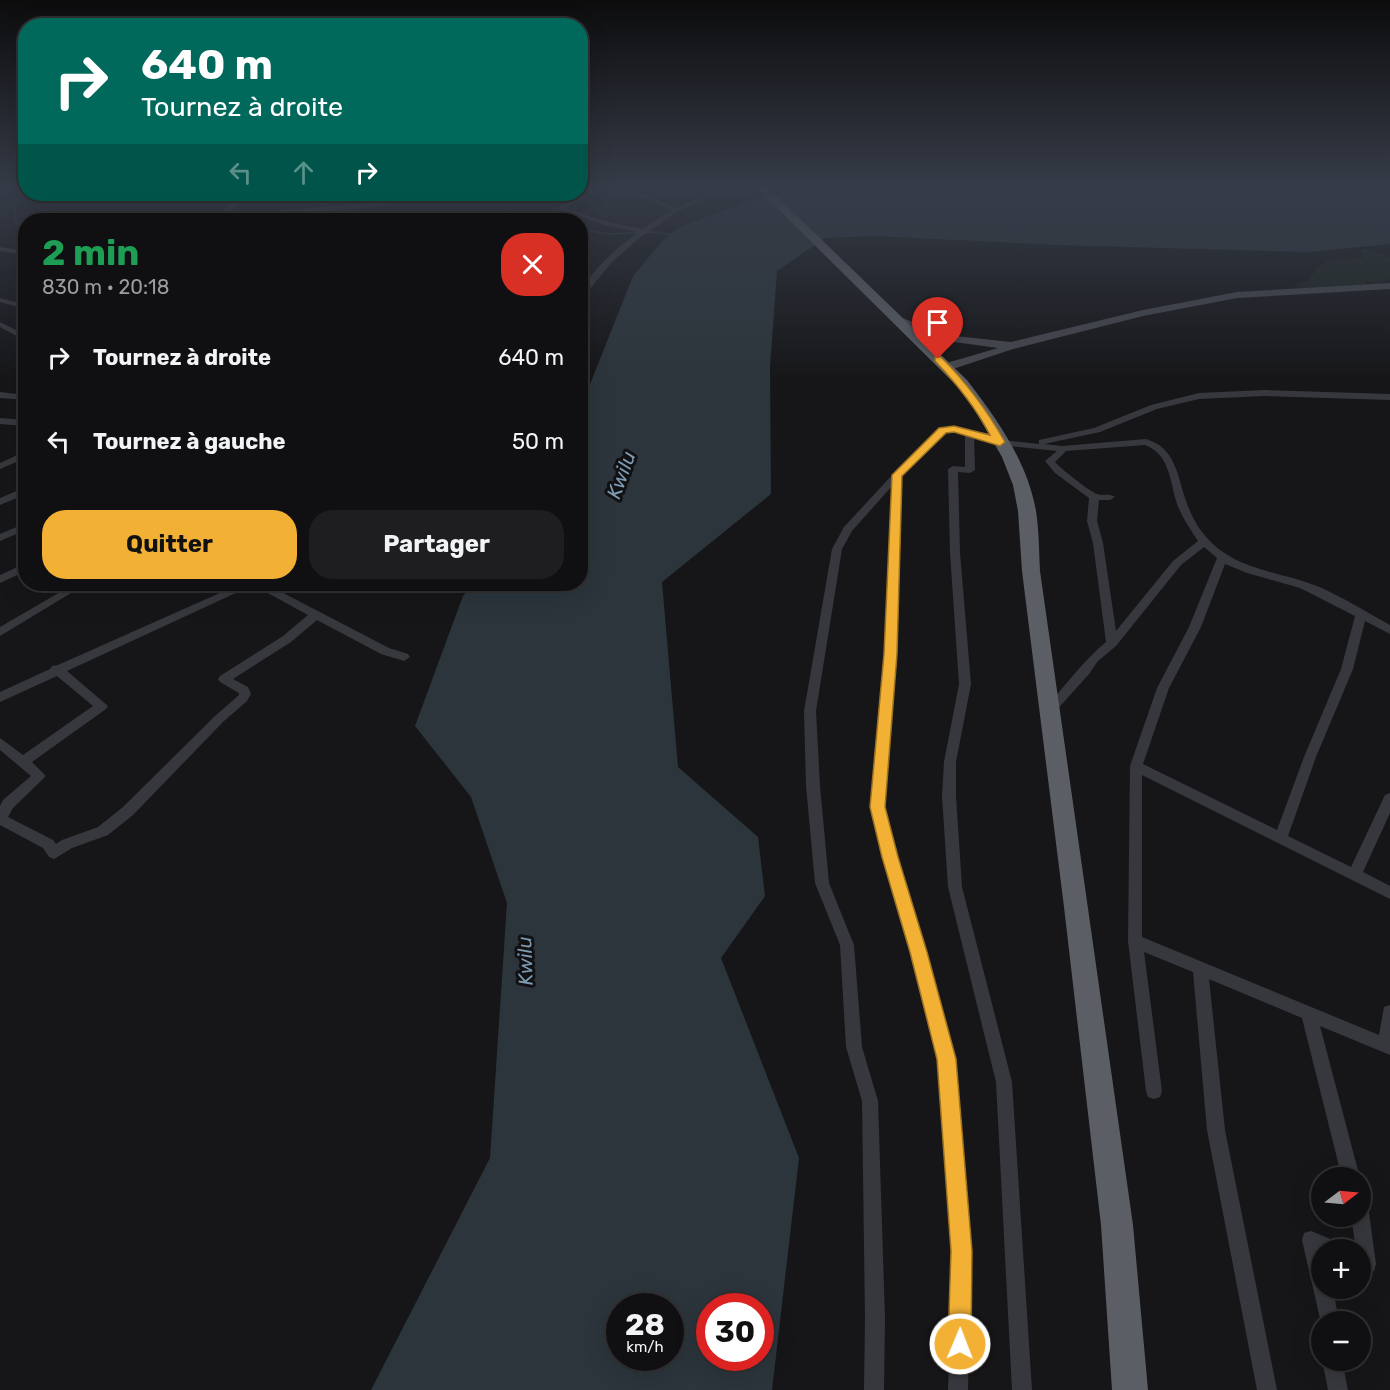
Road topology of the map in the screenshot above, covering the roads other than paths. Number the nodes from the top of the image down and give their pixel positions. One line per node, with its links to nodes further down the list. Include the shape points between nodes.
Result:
1 (621, 253): 4 (street)
2 (830, 253): 7 (highway)
3 (1390, 286): 12 (main road, via 1237,295 1143,313)
4 (588, 289)
5 (0, 300): 6 (street)
6 (18, 305)
7 (896, 319): 12 (main road, via 944,338); 13 (highway)
8 (0, 324): 9 (street)
9 (13, 331): 10 (street); 11 (street)
10 (18, 334)
11 (0, 337)
12 (1011, 346): 13 (main road)
13 (947, 368): 22 (highway)
14 (0, 394): 15 (street)
15 (18, 397)
16 (1390, 398): 22 (street, via 1288,393 1199,396 1154,407 1068,438)
17 (0, 421): 18 (street)
18 (10, 422): 19 (street); 20 (street)
19 (18, 422)
20 (0, 427)
21 (969, 433): 22 (street); 26 (street, via 943,430); 66 (street, via 970,470 953,469 965,684 950,762 949,796 955,887 1004,1082)
22 (1010, 443): 23 (street); 48 (highway, via 1010,457 1027,511)
23 (1062, 449): 28 (street, via 1051,463); 33 (street, via 1152,444 1170,462 1188,519)
24 (18, 458): 25 (street)
25 (0, 466)
26 (897, 475): 64 (street, via 848,529 837,549 810,711 822,883 847,945 854,1047 870,1101); 65 (street, via 890,654 878,807 946,1059 962,1251)
27 (18, 494): 30 (street)
28 (1094, 497): 29 (street); 44 (street, via 1092,521)
29 (1110, 497)
30 (0, 502)
31 (18, 530): 32 (street)
32 (0, 538)
33 (1204, 541): 34 (street); 44 (street, via 1177,563)
34 (1222, 558): 41 (street, via 1258,575 1303,585); 51 (street, via 1195,627 1163,688)
35 (18, 570): 36 (street)
36 (0, 579)
37 (69, 591): 43 (street)
38 (232, 591): 46 (street)
39 (271, 591): 40 (street)
40 (316, 615): 45 (street); 50 (street, via 287,639 224,679 243,690 243,698 103,831 54,853 48,844 2,820 8,804 40,776)
41 (1361, 615): 42 (street); 53 (street, via 1347,669)
42 (1390, 630)
43 (0, 632)
44 (1112, 643): 48 (street, via 1094,658)
45 (404, 657)
46 (56, 669): 47 (street); 50 (street, via 102,706)
47 (0, 697)
48 (1050, 710): 67 (highway, via 1117,1225)
49 (0, 743): 50 (street)
50 (22, 762)
51 (1136, 766): 53 (street); 56 (street)
52 (1390, 798): 54 (street)
53 (1281, 837): 54 (street)
54 (1354, 876): 55 (street)
55 (1390, 893)
56 (1135, 941): 57 (street); 61 (street)
57 (1200, 968): 58 (street); 68 (street, via 1216,1130)
58 (1309, 1013): 60 (street); 62 (street)
59 (1390, 1013): 60 (street)
60 (1388, 1046)
61 (1154, 1091)
62 (1348, 1167)
63 (1334, 1371): 69 (street)
64 (874, 1390)
65 (958, 1390)
66 (1022, 1390)
67 (1130, 1390)
68 (1267, 1390)
69 (1338, 1390)

